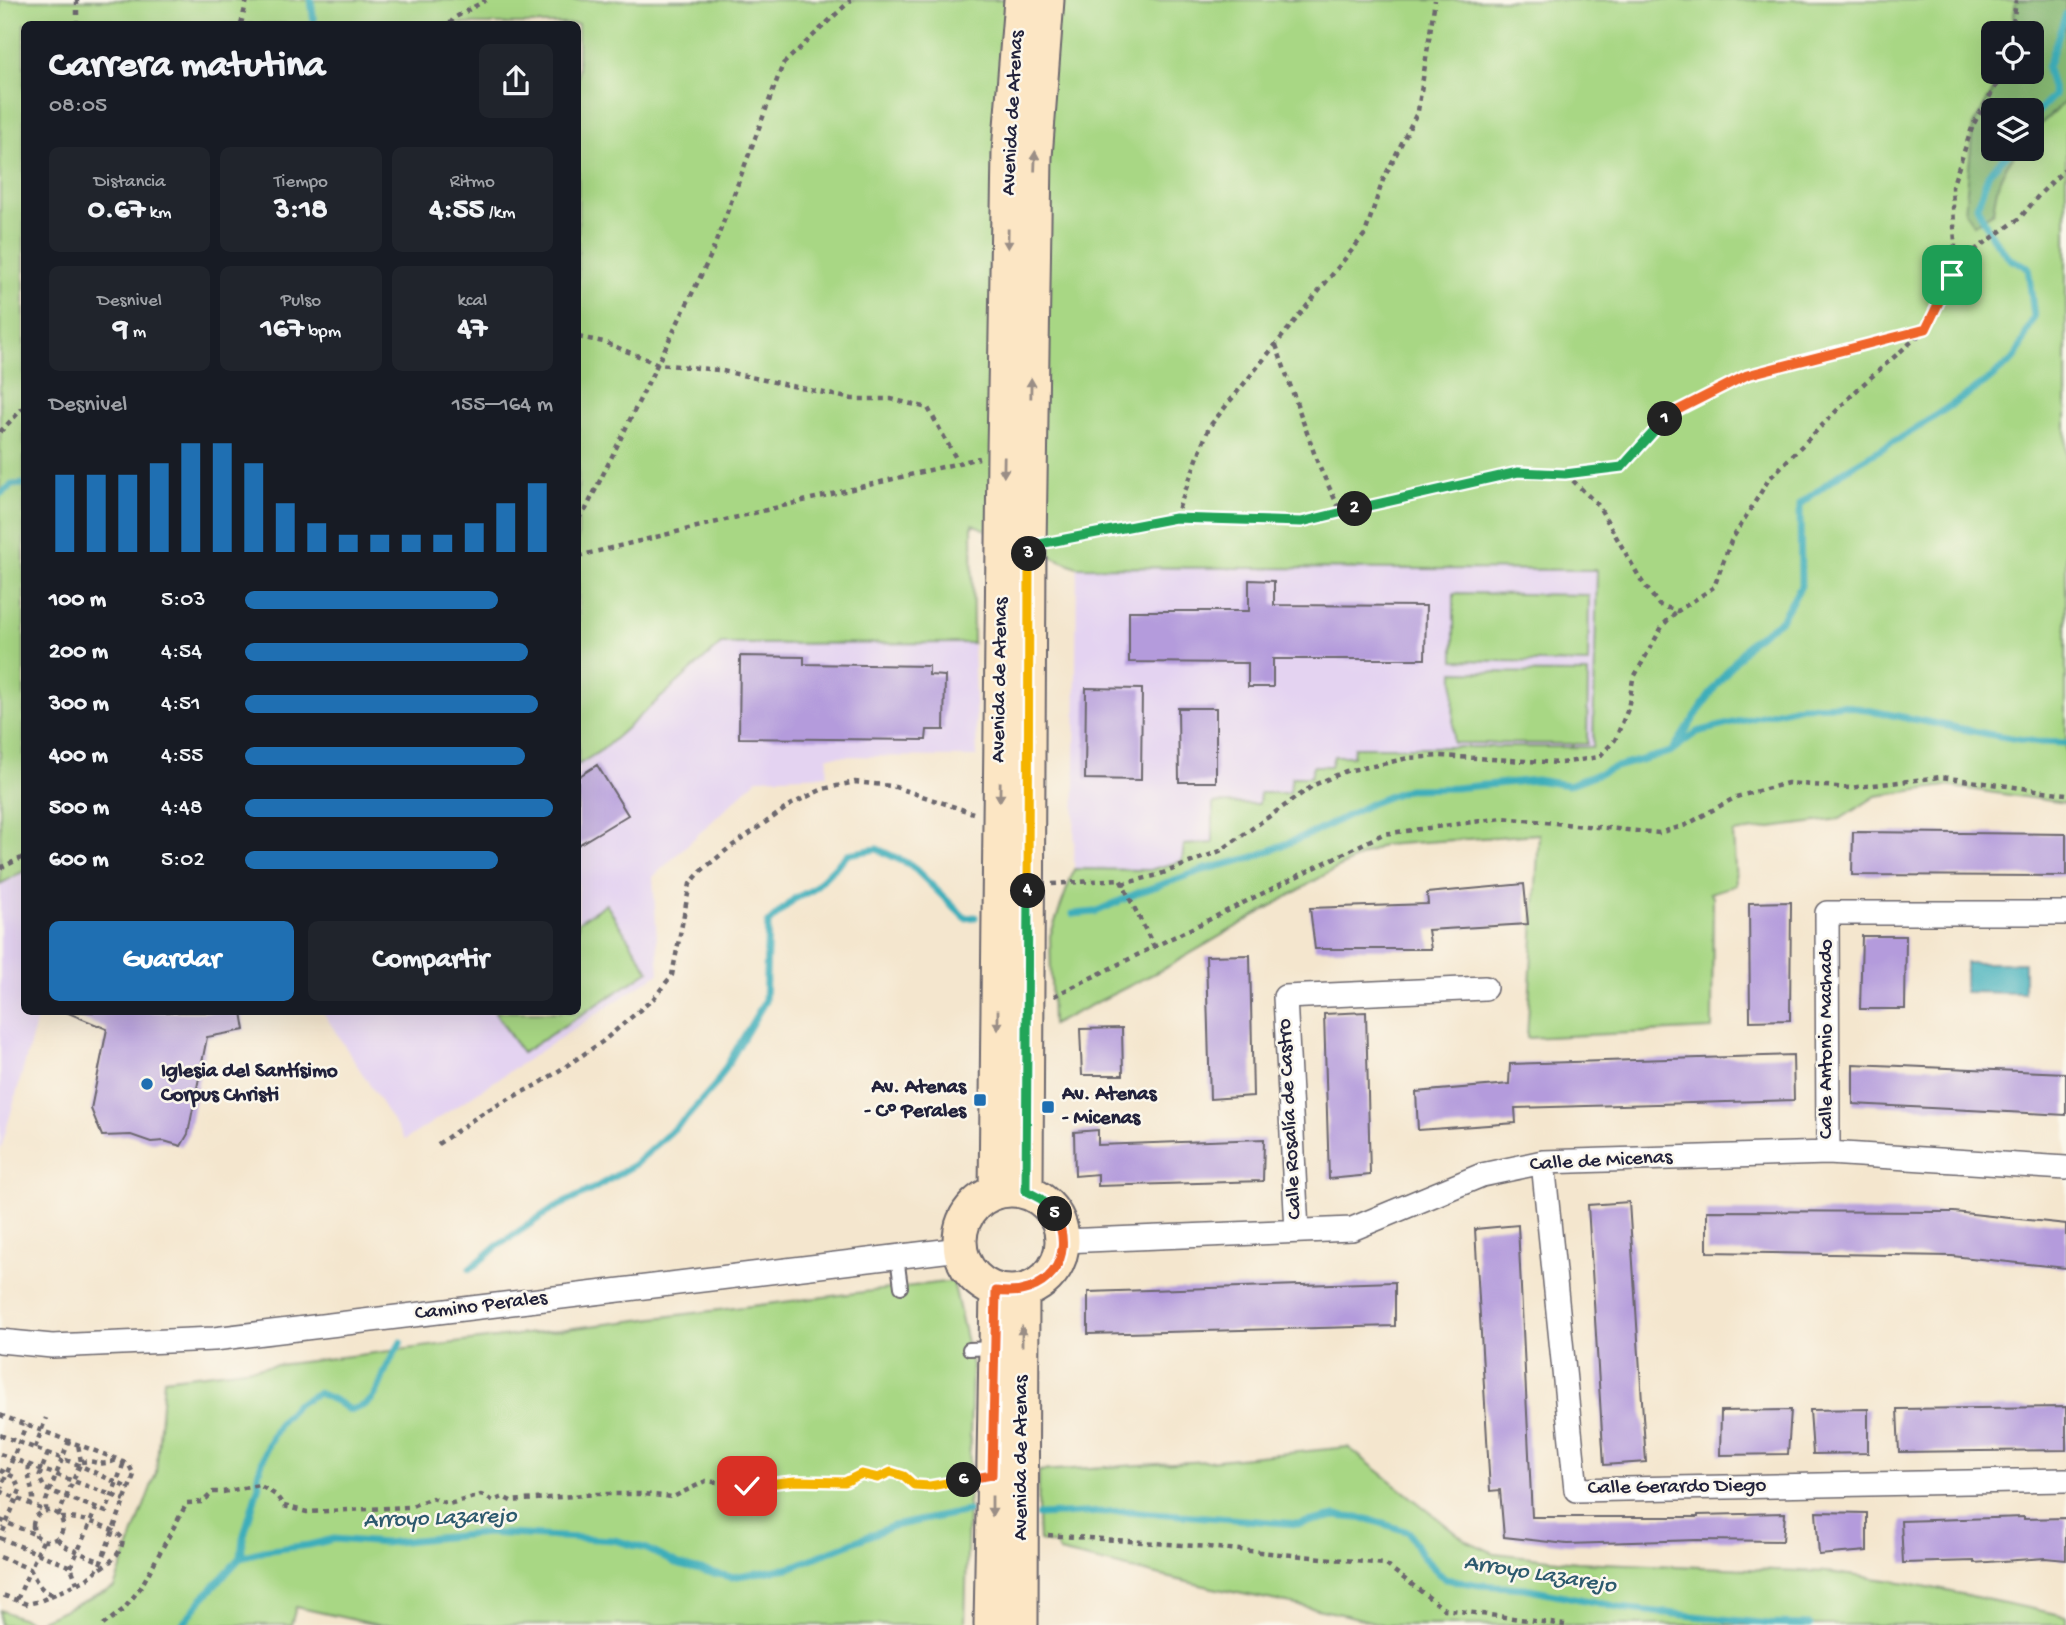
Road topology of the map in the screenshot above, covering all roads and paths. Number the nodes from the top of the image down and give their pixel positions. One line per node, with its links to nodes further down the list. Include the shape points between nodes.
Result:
1 (77, 0): 9 (path)
2 (247, 0): 10 (path)
3 (486, 0): 11 (path)
4 (851, 0): 19 (path, via 783,64 711,255)
5 (1021, 0): 22 (main road, Avenida de Atenas, one-way to 22, via 1009,152)
6 (1047, 0): 28 (main road, Avenida de Atenas, one-way to 6, via 1035,158)
7 (1435, 0): 18 (path, via 1418,111 1383,180 1365,234)
8 (2016, 0): 12 (path)
9 (78, 21)
10 (242, 21)
11 (452, 21)
12 (2013, 21)
13 (1997, 84): 15 (path, via 1973,125 1952,187)
14 (2066, 168): 15 (path, via 2020,218 1961,260)
15 (1952, 275): 16 (path)
16 (1926, 329): 24 (path, via 1747,375 1670,414 1622,467); 30 (path, via 1860,387 1769,479 1731,541 1714,587)
17 (581, 338): 19 (path)
18 (1275, 345): 25 (path, via 1318,464); 27 (path, via 1209,427)
19 (658, 364): 23 (path, via 718,370 852,399 891,399 928,408); 26 (path)
20 (21, 410): 21 (path)
21 (0, 432)
22 (1004, 453): 23 (path); 45 (main road, Avenida de Atenas, one-way to 45)
23 (958, 462): 29 (path)
24 (1565, 474): 25 (path, via 1518,472); 30 (path, via 1598,505 1659,605)
25 (1341, 512): 27 (path, via 1301,522)
26 (581, 515)
27 (1175, 518): 28 (path)
28 (1029, 546): 45 (main road, Avenida de Atenas)
29 (581, 555)
30 (1678, 611): 35 (path, via 1663,625 1633,679 1628,709 1615,740 1599,757 1561,762 1441,756 1346,771 1314,785 1220,851 1158,876)
31 (2066, 794): 38 (path, via 1941,777 1849,788 1788,783 1736,797 1686,825 1659,833 1503,818 1383,834)
32 (977, 815): 41 (path, via 892,786 855,782 823,789 792,804 729,848 690,884 672,975 654,998 602,1042)
33 (21, 858): 34 (path)
34 (0, 868)
35 (1122, 884): 36 (path, via 1119,879); 38 (path)
36 (1041, 885)
37 (2066, 913): 42 (street, Calle Antonio Machado, via 1827,913)
38 (1154, 947): 40 (path)
39 (1485, 988): 46 (street, Calle Rosalía de Castro, via 1285,997)
40 (1053, 996)
41 (438, 1144)
42 (1828, 1153): 43 (street, Calle de Micenas); 44 (street, Calle de Micenas)
43 (1543, 1162): 46 (street, Calle de Micenas, via 1482,1175 1352,1229); 75 (street, Calle Gerardo Diego, via 1576,1490)
44 (2066, 1168)
45 (1011, 1192): 47 (main road, via 1041,1199 1053,1210); 48 (main road, via 980,1200 967,1214 960,1231)
46 (1297, 1231): 47 (street, Calle de Micenas)
47 (1063, 1241): 51 (main road, via 1056,1268 1047,1279 1035,1287)
48 (960, 1249): 49 (street, Camino Perales); 51 (main road, via 964,1263 983,1285)
49 (897, 1257): 50 (lane); 52 (street, Camino Perales, via 214,1339 52,1346)
50 (901, 1287)
51 (1009, 1291): 73 (main road, Avenida de Atenas, via 982,1348); 93 (main road, Avenida de Atenas, one-way to 51)
52 (0, 1341)
53 (0, 1415): 55 (path)
54 (46, 1418): 56 (path)
55 (26, 1425): 56 (path); 58 (path)
56 (41, 1431): 59 (path); 61 (path)
57 (0, 1434): 58 (path)
58 (20, 1441): 61 (path); 65 (path)
59 (69, 1441): 60 (path); 64 (path)
60 (78, 1444): 66 (path); 68 (path)
61 (35, 1448): 62 (path)
62 (48, 1453): 64 (path); 71 (path)
63 (0, 1454): 65 (path)
64 (63, 1458): 68 (path); 74 (path)
65 (13, 1459): 69 (path); 72 (path)
66 (117, 1459): 67 (path); 68 (path, via 104,1465)
67 (124, 1462): 77 (path); 78 (path, via 133,1470)
68 (80, 1463): 76 (path); 77 (path)
69 (29, 1465): 71 (path); 85 (path)
70 (0, 1470): 72 (path)
71 (41, 1470): 74 (path); 80 (path, via 39,1478)
72 (8, 1472): 79 (path); 83 (path, via 20,1490)
73 (992, 1475): 109 (path, via 930,1486 914,1485 891,1472 878,1478 861,1474 845,1482 747,1486 706,1481 673,1497 597,1494 493,1501 481,1495 449,1504 432,1499 409,1507 307,1512 284,1506 259,1485 213,1492 203,1502 187,1503 141,1587 124,1609); 110 (main road, Avenida de Atenas, one-way to 110)
74 (57, 1476): 76 (path); 80 (path)
75 (2066, 1480)
76 (72, 1481): 81 (path); 82 (path)
77 (117, 1482): 78 (path); 81 (path)
78 (130, 1489): 84 (path)
79 (0, 1491): 83 (path)
80 (50, 1491): 82 (path); 87 (path)
81 (113, 1496): 84 (path); 86 (path, via 106,1512)
82 (66, 1497): 86 (path); 88 (path)
83 (18, 1498): 85 (path); 91 (path)
84 (125, 1500): 92 (path)
85 (33, 1504): 87 (path)
86 (96, 1509): 90 (path)
87 (46, 1511): 88 (path); 94 (path, via 34,1520)
88 (60, 1517): 90 (path); 96 (path, via 63,1530)
89 (0, 1520): 91 (path)
90 (91, 1522): 92 (path); 98 (path)
91 (7, 1523): 94 (path); 95 (path)
92 (113, 1531): 101 (path); 104 (path, via 123,1545)
93 (1022, 1534): 111 (main road, Avenida de Atenas); 112 (path, via 1385,1563 1444,1609)
94 (35, 1535): 97 (path)
95 (0, 1539): 99 (path)
96 (57, 1539): 97 (path); 98 (path)
97 (43, 1541): 99 (path)
98 (78, 1552): 101 (path); 102 (path)
99 (38, 1553): 102 (path); 103 (path)
100 (0, 1557): 103 (path)
101 (101, 1562): 104 (path)
102 (71, 1567): 105 (path)
103 (30, 1569): 107 (path, via 39,1586); 108 (path)
104 (96, 1571): 105 (path)
105 (78, 1583): 107 (path)
106 (0, 1594): 108 (path)
107 (53, 1594): 108 (path, via 27,1604)
108 (17, 1600)
109 (103, 1625)
110 (991, 1625)
111 (1021, 1625)
112 (1565, 1625)

